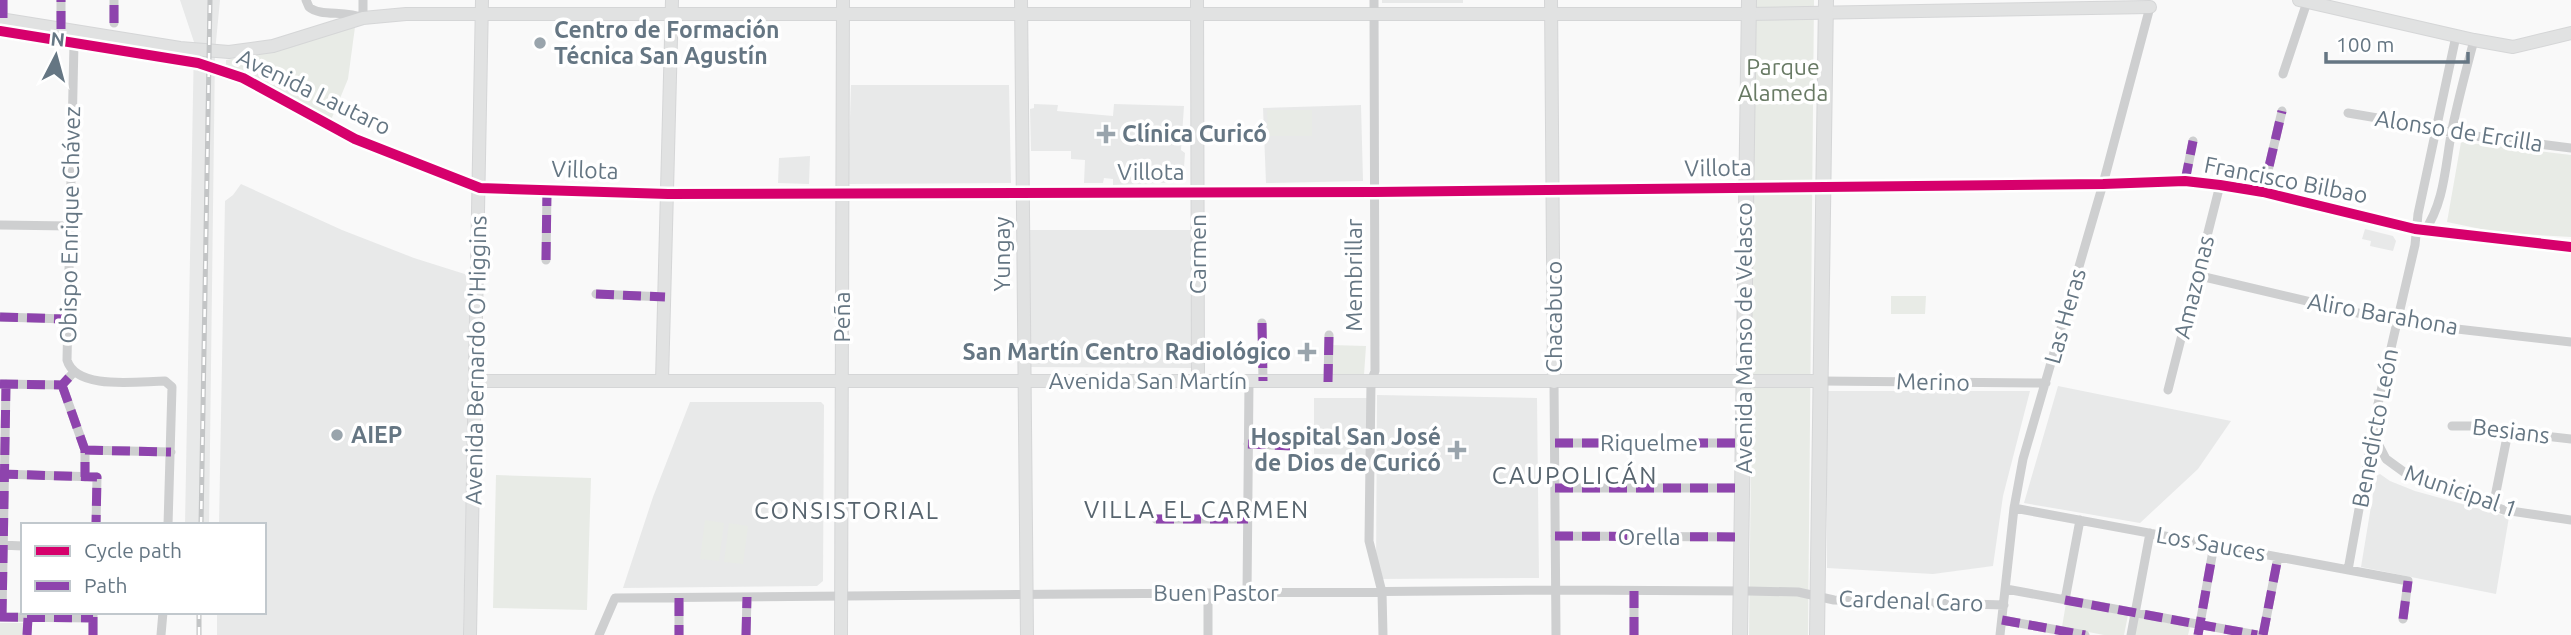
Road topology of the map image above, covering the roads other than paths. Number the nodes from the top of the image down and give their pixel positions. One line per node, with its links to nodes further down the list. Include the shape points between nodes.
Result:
1 (3, 0): 25 (street)
2 (61, 0): 27 (street)
3 (114, 0): 26 (street)
4 (306, 0): 24 (street, via 317,13)
5 (363, 0): 24 (street)
6 (482, 0): 20 (street, Avenida Bernardo O'Higgins)
7 (672, 0): 21 (street)
8 (843, 0): 22 (street, Peña)
9 (1021, 0): 23 (street, Yungay)
10 (1197, 0): 17 (street, Carmen)
11 (1374, 0): 18 (street, Membrillar)
12 (1551, 0): 19 (street, Chacabuco)
13 (2308, 1): 29 (street); 32 (street)
14 (2153, 2): 15 (street); 40 (street, Las Heras)
15 (1826, 6): 16 (street); 43 (main road)
16 (1748, 7): 19 (street); 44 (main road, Avenida Manso de Velasco)
17 (1197, 14): 18 (street); 23 (street); 47 (street, Carmen)
18 (1374, 14): 19 (street); 48 (street, Membrillar)
19 (1552, 14): 46 (street, Chacabuco)
20 (481, 15): 21 (street); 24 (street); 42 (street, Avenida Bernardo O'Higgins)
21 (672, 15): 22 (street); 52 (street)
22 (843, 15): 23 (street); 50 (street, Peña)
23 (1021, 15): 51 (street, Yungay)
24 (363, 18): 27 (street, via 258,49 229,52)
25 (1, 23): 27 (street); 31 (street, Avenida Lautaro)
26 (114, 23)
27 (61, 29)
28 (2571, 33): 30 (street, via 2513,47)
29 (2456, 36): 30 (street); 35 (street, Benedicto León)
30 (2474, 40): 36 (street, Benedicto León)
31 (74, 43): 42 (street, Avenida Lautaro, via 226,71 355,139); 54 (street, Obispo Enrique Chávez)
32 (2283, 74)
33 (2282, 111): 49 (street)
34 (2348, 113): 35 (street, Alonso de Ercilla)
35 (2436, 128): 36 (street, Alonso de Ercilla); 55 (street, Benedicto León)
36 (2452, 133): 38 (street, Alonso de Ercilla); 55 (street, Benedicto León, via 2440,200 2434,217)
37 (2193, 141): 39 (street)
38 (2571, 148)
39 (2185, 181): 40 (street, Francisco Bilbao); 41 (street, Francisco Bilbao)
40 (2103, 184): 43 (street, Francisco Bilbao); 80 (street, Las Heras)
41 (2220, 185): 49 (street, Francisco Bilbao); 58 (street, Amazonas)
42 (480, 188): 45 (street, Villota); 69 (street, Avenida Bernardo O'Higgins)
43 (1824, 188): 44 (street, Villota); 74 (main road)
44 (1745, 189): 46 (street, Villota); 68 (main road, Avenida Manso de Velasco)
45 (547, 190): 52 (street, Villota); 57 (street)
46 (1553, 190): 48 (street, Villota); 79 (street, Chacabuco)
47 (1198, 192): 48 (street, Villota); 51 (street, Villota); 73 (street, Carmen)
48 (1375, 192): 78 (street, Membrillar, via 1375,371)
49 (2263, 192): 55 (street, Francisco Bilbao)
50 (842, 193): 51 (street, Villota); 52 (street, Villota); 71 (street, Peña)
51 (1023, 193): 72 (street, Yungay)
52 (668, 194): 60 (street)
53 (0, 225): 54 (street)
54 (70, 226): 62 (street, Obispo Enrique Chávez)
55 (2420, 230): 56 (street, Francisco Bilbao); 63 (street, Benedicto León)
56 (2571, 247)
57 (546, 260)
58 (2196, 275): 63 (street, Aliro Barahona); 83 (street, Amazonas)
59 (596, 294): 60 (street)
60 (665, 297): 70 (street)
61 (0, 317): 62 (street)
62 (66, 319): 67 (street, Obispo Enrique Chávez, via 67,360)
63 (2396, 322): 66 (street, Aliro Barahona); 85 (street, Benedicto León)
64 (1262, 323): 76 (street)
65 (1329, 335): 77 (street)
66 (2571, 342)
67 (74, 373): 82 (street); 93 (street, Obispo Enrique Chávez, via 94,380 170,383)
68 (1743, 380): 74 (street, Avenida San Martín); 79 (street, Avenida San Martín); 89 (main road, Avenida Manso de Velasco)
69 (476, 381): 70 (street, Avenida San Martín); 140 (street, Avenida Bernardo O'Higgins)
70 (662, 381): 71 (street, Avenida San Martín)
71 (842, 381): 72 (street, Avenida San Martín); 124 (street, Peña)
72 (1024, 381): 73 (street, Avenida San Martín); 121 (street, Yungay)
73 (1198, 381): 75 (street, Avenida San Martín)
74 (1821, 381): 80 (street, Merino); 122 (main road)
75 (1249, 382): 76 (street, Avenida San Martín); 90 (street)
76 (1263, 382): 77 (street, Avenida San Martín)
77 (1328, 382): 78 (street, Avenida San Martín)
78 (1371, 382): 79 (street, Avenida San Martín); 118 (street, Membrillar, via 1369,541)
79 (1554, 382): 88 (street, Chacabuco)
80 (2046, 383): 99 (street, Las Heras, via 2026,445)
81 (3, 384): 82 (street); 94 (street)
82 (62, 385): 92 (street)
83 (2168, 390)
84 (2452, 426): 86 (street, Besians)
85 (2372, 431): 98 (street, Municipal 1, via 2381,453 2400,471); 113 (street, Benedicto León)
86 (2508, 432): 87 (street, Besians); 98 (street)
87 (2571, 439)
88 (1555, 443): 89 (street, Riquelme); 96 (street, Chacabuco)
89 (1744, 443): 97 (main road, Avenida Manso de Velasco)
90 (1248, 444): 91 (street); 101 (street)
91 (1295, 446)
92 (85, 450): 93 (street); 95 (street)
93 (171, 452): 105 (street, Obispo Enrique Chávez)
94 (2, 474): 95 (street); 109 (street)
95 (85, 477): 104 (street, via 97,477)
96 (1555, 488): 97 (street); 107 (street, Chacabuco)
97 (1743, 488): 108 (main road, Avenida Manso de Velasco)
98 (2493, 507): 103 (street, Municipal 1)
99 (2014, 508): 102 (street, Los Sauces); 114 (street, Las Heras)
100 (1156, 519): 101 (street)
101 (1248, 519): 120 (street)
102 (2080, 520): 106 (street, Los Sauces); 126 (street)
103 (2571, 520)
104 (96, 523)
105 (168, 523)
106 (2150, 533): 110 (street, Los Sauces); 128 (street)
107 (1556, 536): 108 (street, Orella); 115 (street, Chacabuco)
108 (1742, 537): 117 (main road, Avenida Manso de Velasco)
109 (2, 545): 111 (street); 131 (street)
110 (2214, 545): 112 (street, Los Sauces); 135 (street)
111 (21, 546)
112 (2277, 557): 113 (street, Los Sauces); 157 (street)
113 (2348, 570): 133 (street, Los Sauces, via 2408,581)
114 (2006, 589): 126 (street, Cardenal Caro); 127 (street, Las Heras)
115 (1556, 590): 116 (street, Buen Pastor); 118 (street, Buen Pastor); 148 (street, Chacabuco)
116 (1634, 591): 117 (street, Buen Pastor); 149 (street)
117 (1740, 591): 122 (street, Buen Pastor); 150 (main road, Avenida Manso de Velasco)
118 (1382, 592): 120 (street, Buen Pastor); 147 (street)
119 (1208, 593): 120 (street, Buen Pastor); 121 (street, Buen Pastor); 146 (street)
120 (1247, 593)
121 (1026, 595): 124 (street, Buen Pastor); 145 (street, Yungay)
122 (1818, 595): 127 (street, Cardenal Caro, via 1835,600); 151 (main road)
123 (747, 597): 124 (street, Buen Pastor); 125 (street, Buen Pastor); 143 (street)
124 (841, 597): 144 (street, Peña)
125 (679, 598): 141 (street, Buen Pastor, via 615,598); 142 (street)
126 (2065, 600): 128 (street, Cardenal Caro)
127 (2004, 605): 134 (street, Las Heras)
128 (2135, 613): 135 (street, Cardenal Caro); 154 (street)
129 (163, 614): 139 (street)
130 (93, 615): 132 (street); 138 (street)
131 (1, 617): 132 (street)
132 (28, 618): 137 (street)
133 (2403, 619)
134 (2002, 620): 136 (street, Cardenal Caro); 152 (street, Las Heras)
135 (2200, 625): 155 (street); 156 (street, Cardenal Caro)
136 (2066, 633): 153 (street, Cardenal Caro)
137 (27, 635)
138 (93, 635)
139 (161, 635)
140 (470, 635)
141 (599, 635)
142 (679, 635)
143 (746, 635)
144 (841, 635)
145 (1027, 635)
146 (1208, 635)
147 (1383, 635)
148 (1556, 635)
149 (1634, 635)
150 (1740, 635)
151 (1817, 635)
152 (2000, 635)
153 (2085, 635)
154 (2131, 635)
155 (2198, 635)
156 (2257, 635)
157 (2263, 635)

